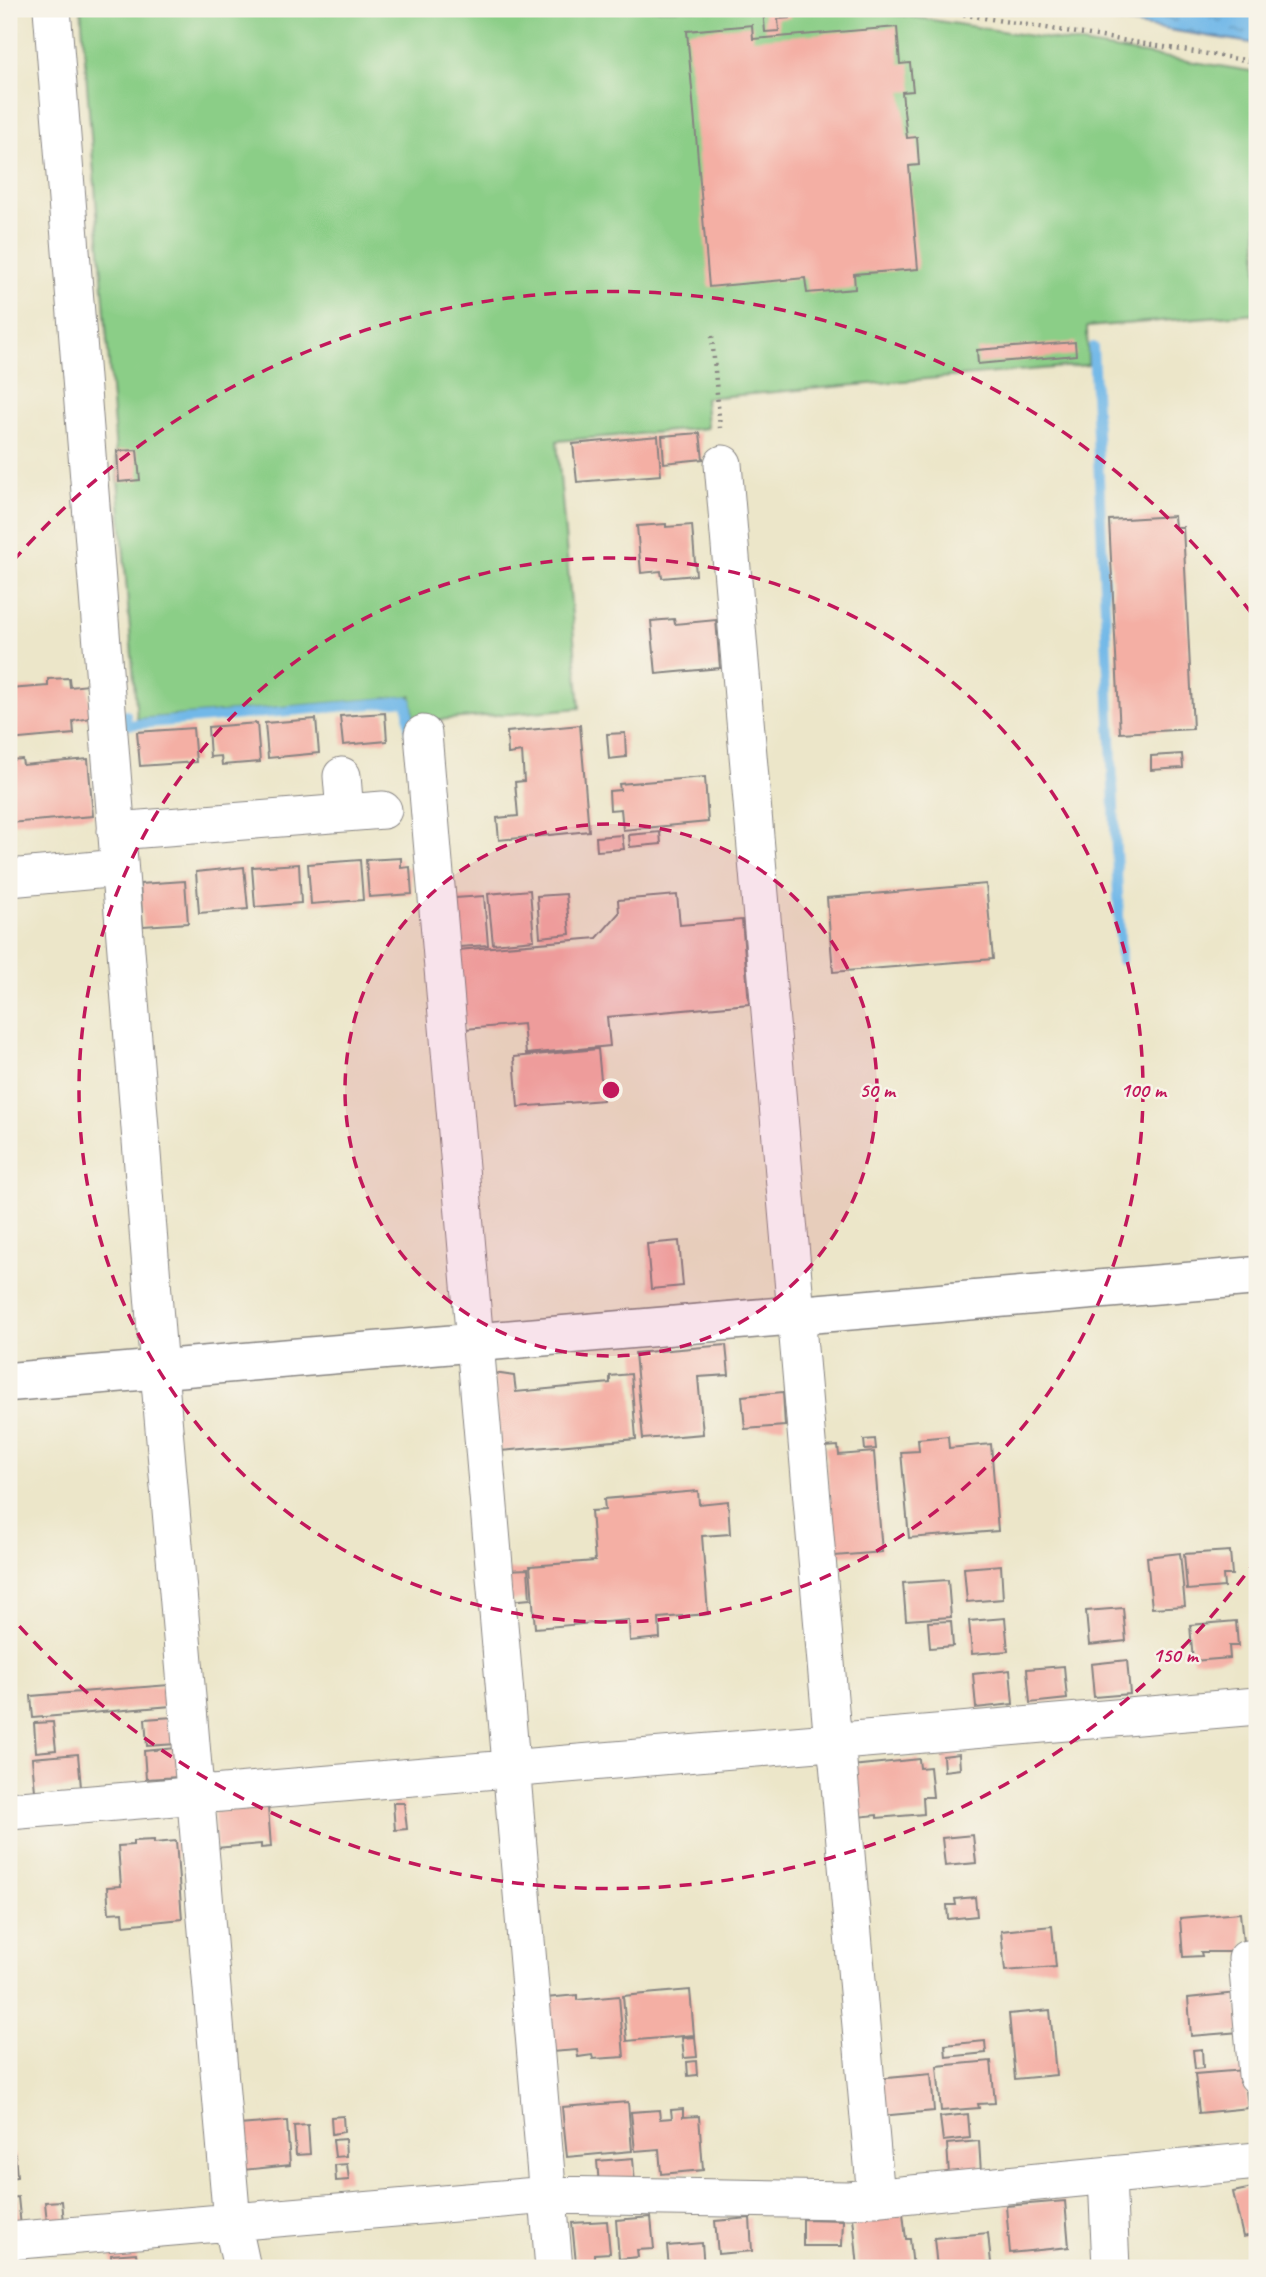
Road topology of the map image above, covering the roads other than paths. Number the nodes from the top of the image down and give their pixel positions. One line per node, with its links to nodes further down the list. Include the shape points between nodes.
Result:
1 (52, 9): 7 (street)
2 (723, 464): 11 (street)
3 (423, 734): 12 (street)
4 (342, 776): 6 (street)
5 (383, 810): 6 (street)
6 (345, 813): 7 (street)
7 (116, 831): 8 (street)
8 (119, 868): 9 (street); 13 (street)
9 (9, 878)
10 (1257, 1276): 11 (street)
11 (796, 1315): 12 (street); 16 (street)
12 (475, 1342): 13 (street); 17 (street)
13 (159, 1370): 14 (street); 18 (street)
14 (9, 1382)
15 (1257, 1706): 16 (street)
16 (835, 1741): 17 (street); 25 (street)
17 (512, 1769): 18 (street); 24 (street)
18 (195, 1795): 19 (street); 26 (street)
19 (9, 1811)
20 (1247, 1959): 21 (street)
21 (1257, 2075)
22 (1257, 2161): 23 (street)
23 (1107, 2176): 25 (street); 30 (street)
24 (548, 2195): 25 (street); 26 (street); 29 (street)
25 (876, 2197)
26 (232, 2222): 27 (street); 28 (street)
27 (28, 2249)
28 (242, 2268)
29 (554, 2268)
30 (1111, 2268)

